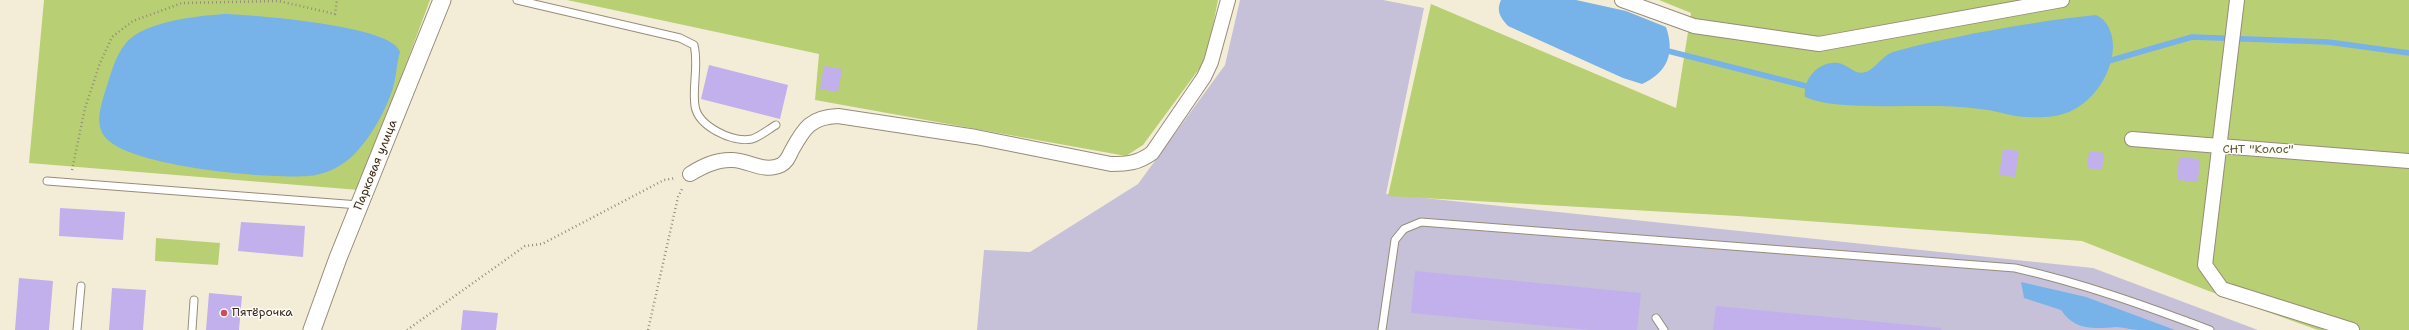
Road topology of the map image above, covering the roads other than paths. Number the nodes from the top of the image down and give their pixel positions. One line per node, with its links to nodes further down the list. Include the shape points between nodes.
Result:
1 (442, 0): 13 (street, Парковая улица)
2 (516, 0): 7 (lane, via 680,38 694,45 697,57 695,106 701,120 719,132 736,138 752,139)
3 (1228, 0): 11 (street, via 1217,47 1204,77 1152,153 1143,160 1130,164 1111,164 976,137 838,116 823,117 813,122 805,129 783,164 762,168 734,160 721,161 705,165)
4 (1622, 0): 5 (street, via 1694,26 1819,44)
5 (2062, 0)
6 (2237, 0): 9 (street)
7 (776, 125)
8 (2132, 139): 9 (street)
9 (2218, 146): 10 (street); 23 (street, via 2205,265 2222,289)
10 (2409, 161)
11 (690, 174)
12 (47, 181): 13 (lane)
13 (360, 206): 19 (street, Парковая улица)
14 (80, 286): 17 (lane)
15 (194, 300): 18 (lane)
16 (1656, 318): 21 (lane)
17 (77, 330)
18 (192, 330)
19 (312, 330)
20 (1382, 330): 22 (lane, via 1395,240 1404,229 1421,222 2015,268 2129,300)
21 (1664, 330)
22 (2210, 330)
23 (2352, 330)

